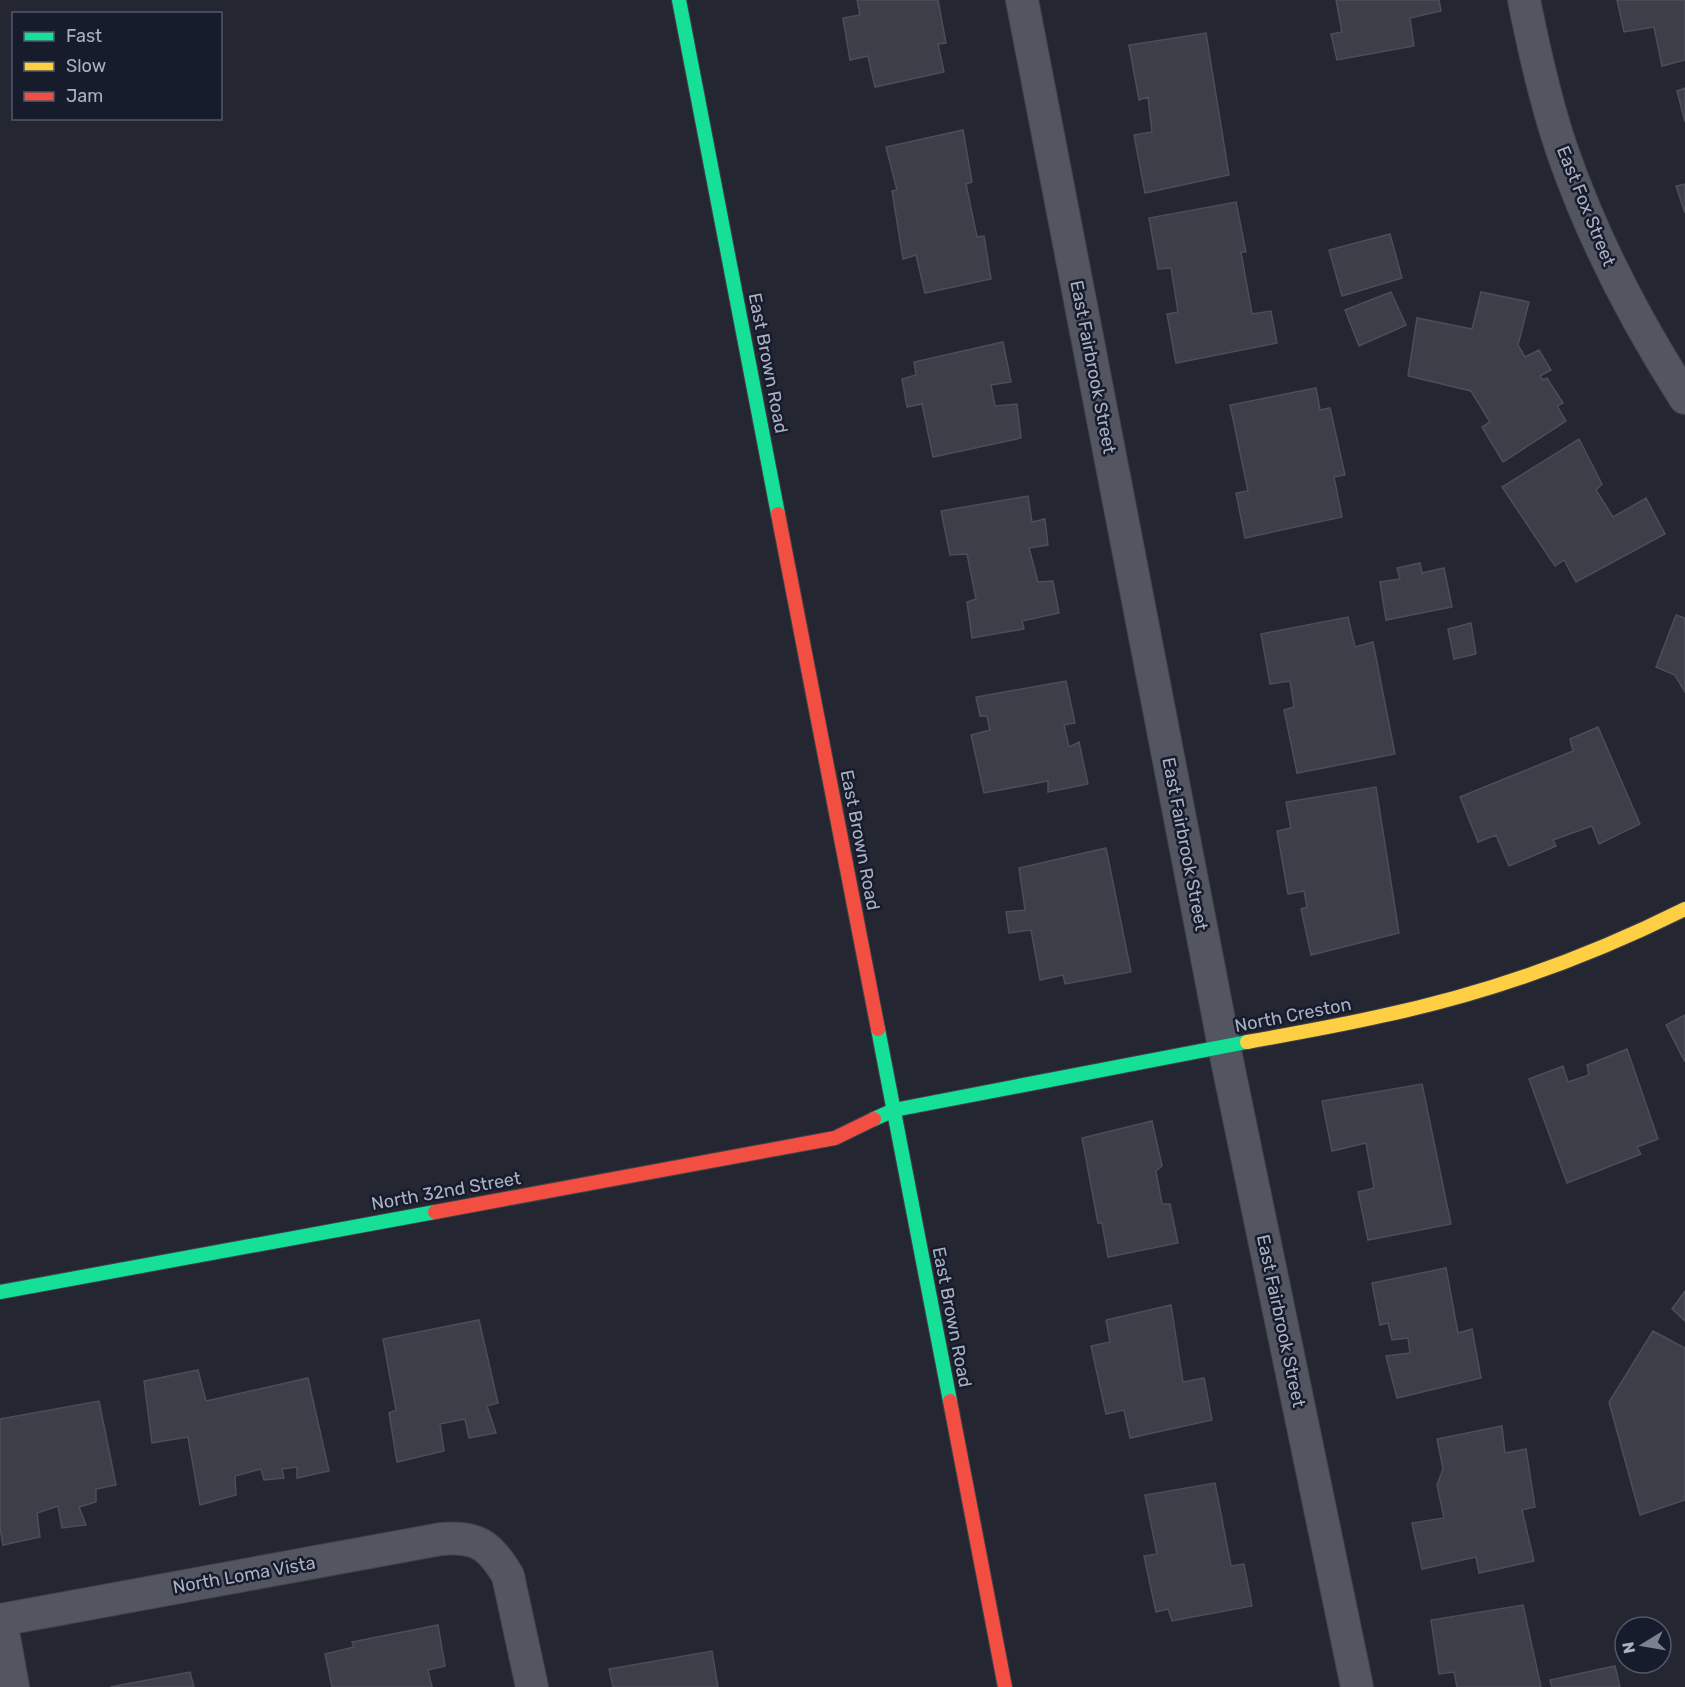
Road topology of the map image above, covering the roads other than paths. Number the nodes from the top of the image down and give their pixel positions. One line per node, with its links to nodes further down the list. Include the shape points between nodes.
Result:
1 (679, 0): 7 (street, East Brown Road)
2 (1022, 0): 6 (street, East Fairbrook Street)
3 (1524, 0): 4 (street, East Fox Street, via 1543,86 1585,211 1638,321)
4 (1685, 398)
5 (1685, 909): 6 (street, North Creston, via 1592,952 1456,998)
6 (1224, 1046): 7 (street, North Creston); 13 (street, East Fairbrook Street)
7 (894, 1110): 8 (street, North 32nd Street, via 835,1138); 12 (street, East Brown Road)
8 (0, 1292)
9 (0, 1620): 10 (street); 11 (street, North Loma Vista, via 441,1539 473,1540 486,1547 507,1576)
10 (13, 1687)
11 (532, 1687)
12 (1005, 1687)
13 (1357, 1687)

